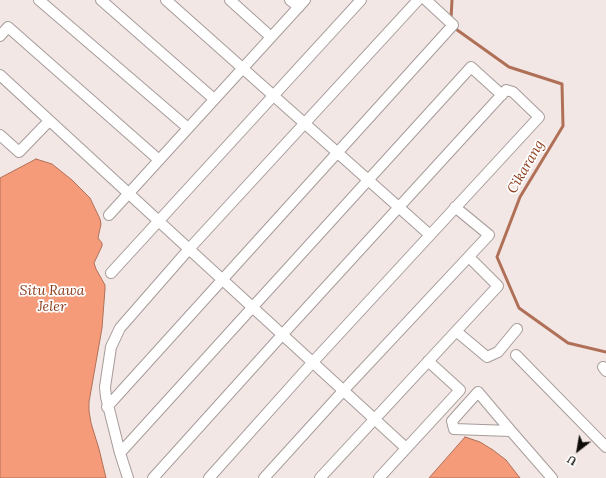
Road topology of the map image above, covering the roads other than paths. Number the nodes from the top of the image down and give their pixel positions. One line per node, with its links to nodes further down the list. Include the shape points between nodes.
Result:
1 (39, 0): 19 (street)
2 (101, 0): 16 (street)
3 (166, 0): 12 (street)
4 (230, 0): 11 (street)
5 (290, 0): 9 (street)
6 (361, 0): 14 (street)
7 (418, 0): 18 (street)
8 (426, 0): 21 (street, via 453,25)
9 (302, 4): 11 (street)
10 (0, 36): 22 (street, via 8,27)
11 (271, 38): 12 (street)
12 (243, 68): 14 (street); 16 (street)
13 (0, 75): 17 (street)
14 (274, 95): 18 (street); 28 (street)
15 (502, 95): 23 (street, via 471,68); 25 (street, via 506,90 513,92 539,117); 26 (street)
16 (214, 99): 19 (street)
17 (49, 121): 20 (street, via 19,152); 24 (street)
18 (305, 123): 21 (street); 30 (street)
19 (188, 128): 22 (street)
20 (0, 135)
21 (337, 152): 23 (street); 33 (street)
22 (159, 160): 24 (street)
23 (368, 180): 26 (street); 34 (street)
24 (128, 194): 27 (street); 28 (street)
25 (455, 207): 29 (street); 31 (street, via 489,235)
26 (399, 208): 29 (street); 37 (street)
27 (109, 215)
28 (158, 221): 30 (street); 32 (street)
29 (430, 235): 40 (street)
30 (189, 249): 33 (street); 42 (street, via 120,328 108,365 105,387)
31 (469, 257): 36 (street, via 498,286); 41 (street)
32 (111, 273)
33 (222, 280): 34 (street); 42 (street)
34 (252, 308): 37 (street); 47 (street)
35 (517, 329): 36 (street, via 498,352 487,357)
36 (456, 331): 39 (street)
37 (282, 335): 40 (street); 49 (street)
38 (516, 355): 45 (street)
39 (428, 361): 43 (street); 46 (street, via 460,390)
40 (312, 363): 41 (street); 50 (street)
41 (343, 390): 43 (street); 51 (street)
42 (107, 407): 47 (street)
43 (374, 420): 46 (street); 52 (street)
44 (510, 430): 44 (street, via 478,392 452,421 454,429); 54 (street)
45 (606, 447)
46 (406, 448): 53 (street)
47 (120, 453): 48 (street)
48 (128, 478)
49 (153, 478)
50 (209, 478)
51 (264, 478)
52 (320, 478)
53 (379, 478)
54 (552, 478)

